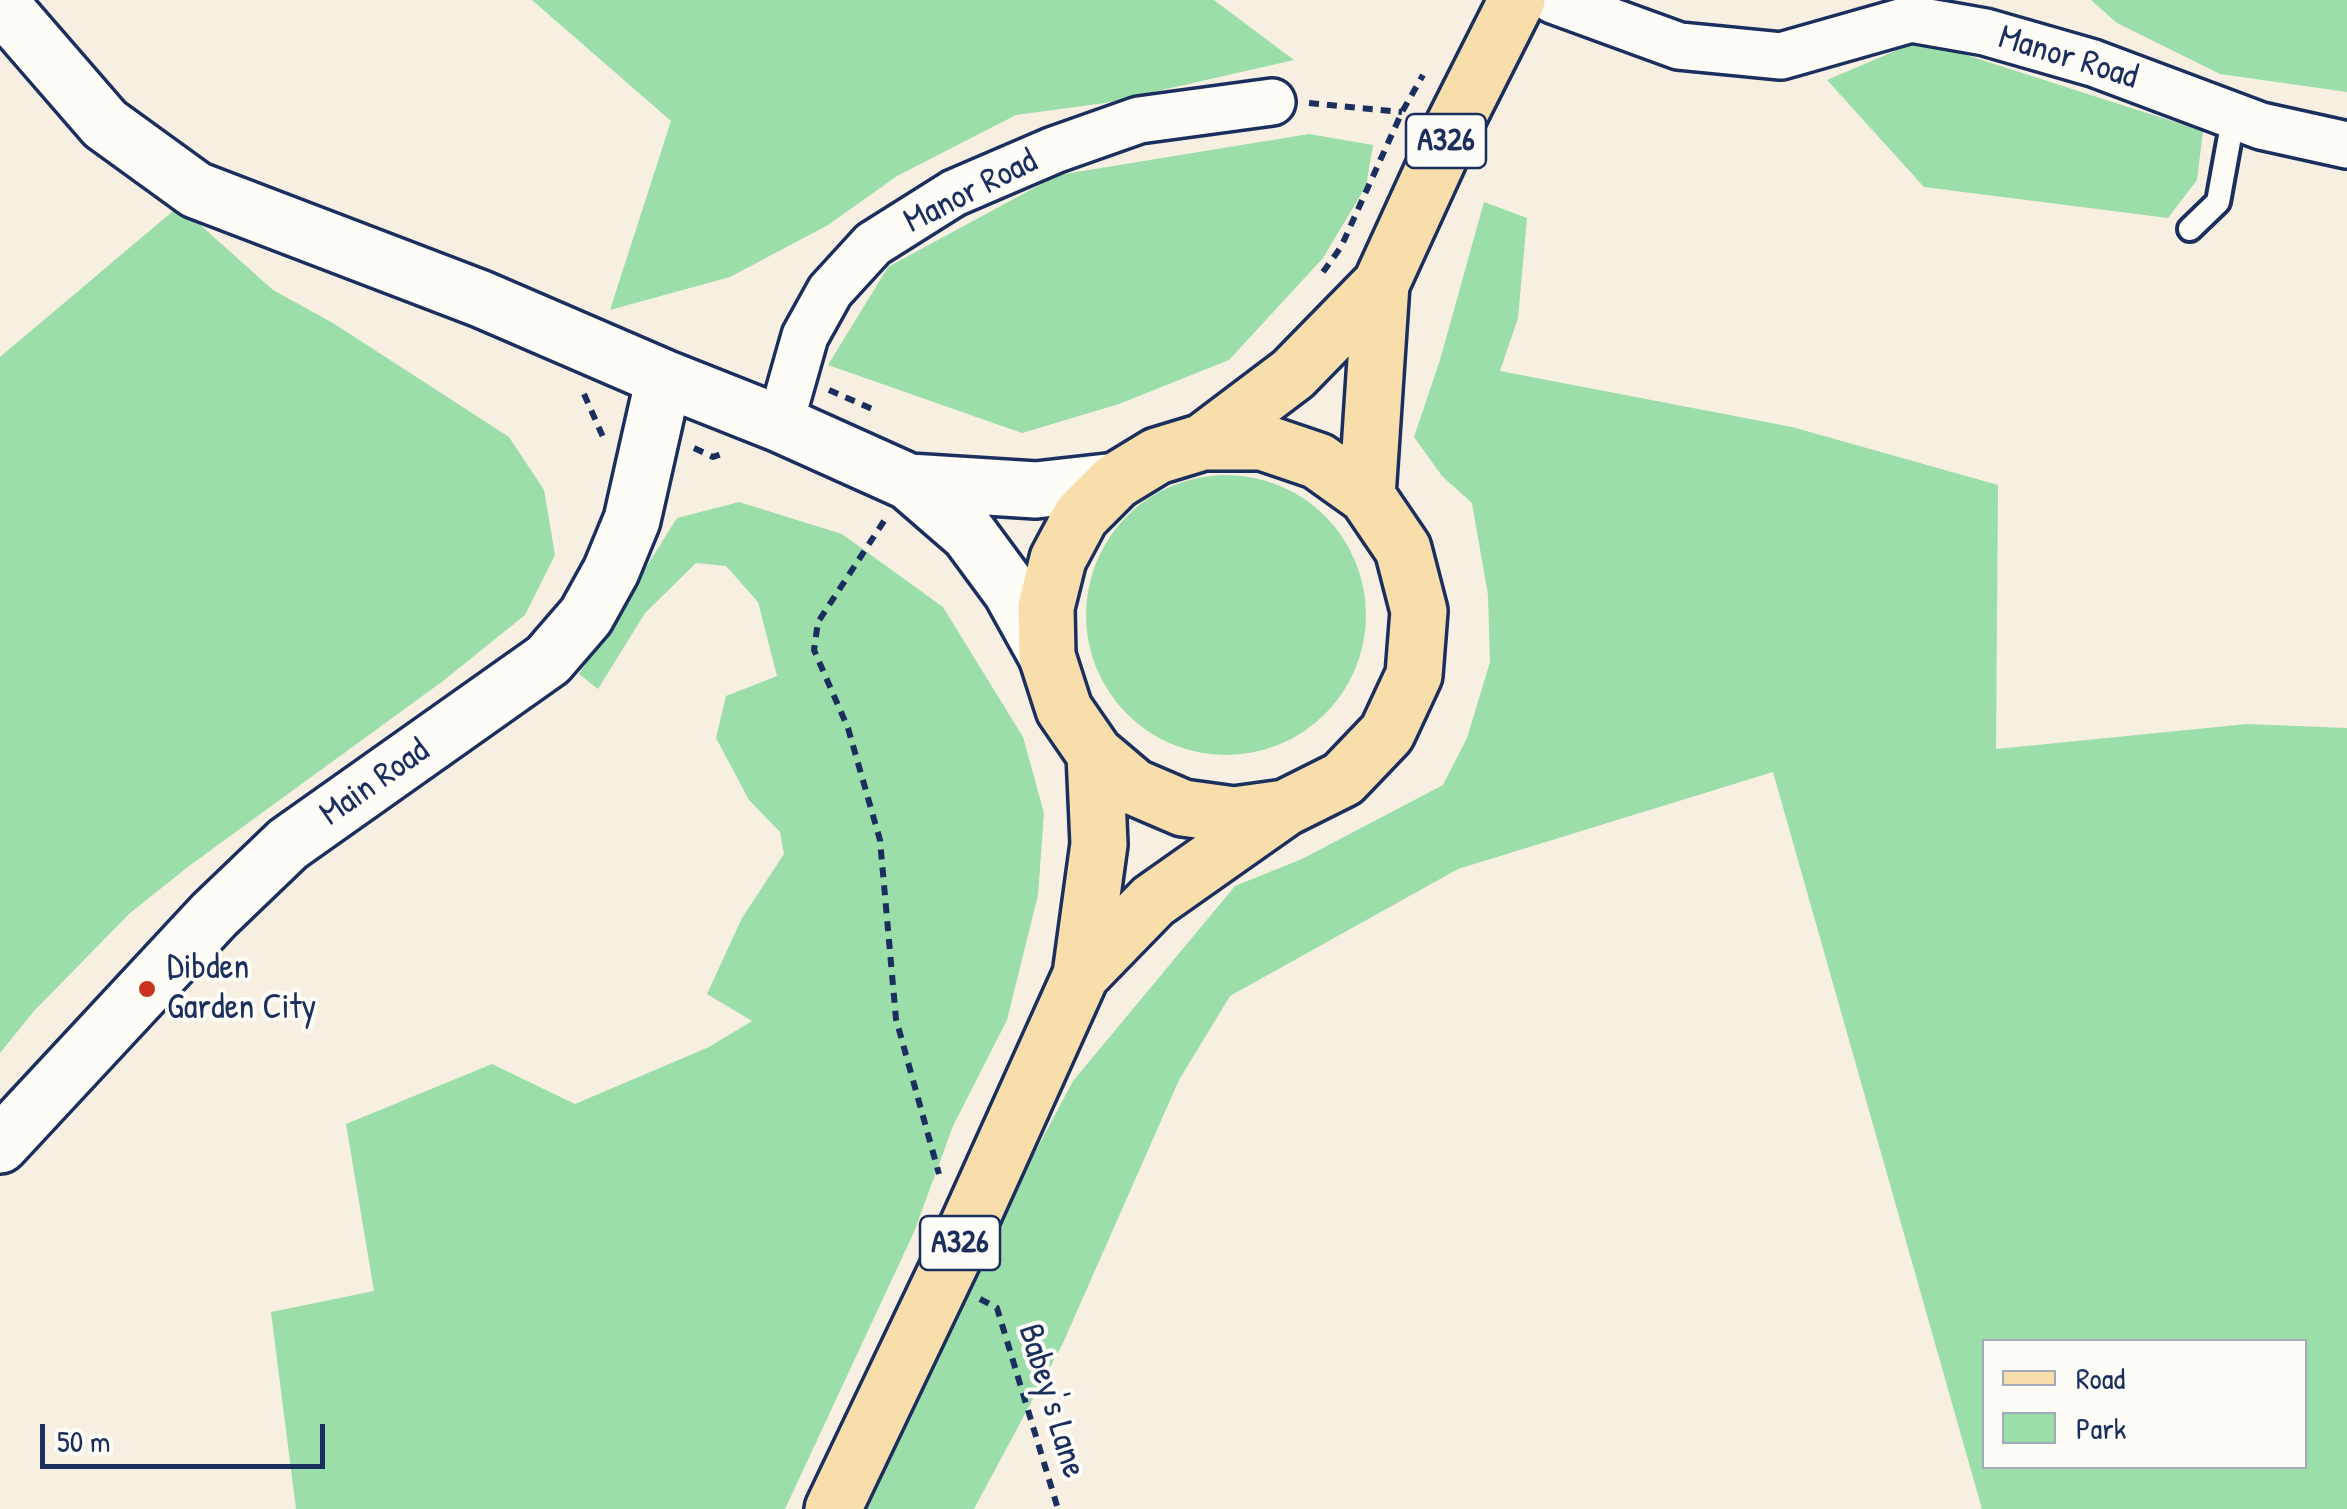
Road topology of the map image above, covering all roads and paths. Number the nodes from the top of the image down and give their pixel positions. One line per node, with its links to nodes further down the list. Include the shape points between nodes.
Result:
1 (1517, 0): 9 (main road, A326)
2 (1553, 0): 5 (street, Manor Road, via 1679,46 1781,56 1911,20 1966,28 2093,63)
3 (4, 17): 10 (street, via 105,124 196,190 481,299)
4 (1272, 102): 8 (path, via 1402,112 1341,247); 11 (street, Manor Road, via 1139,120 1054,150 954,193 873,244 830,291 804,336)
5 (2234, 114): 6 (street, Manor Road); 7 (lane, via 2218,202)
6 (2347, 146)
7 (2190, 229)
8 (1319, 278)
9 (1381, 284): 12 (main road, A326, via 1293,374); 15 (main road, A326)
10 (664, 378): 11 (street); 20 (street, Main Road, via 632,520 586,616 548,660 288,844)
11 (780, 424): 14 (street)
12 (1203, 442): 13 (main road, via 1157,456); 15 (main road, via 1262,442 1318,461)
13 (1116, 481): 14 (street, via 1036,490); 16 (main road, via 1082,516 1058,559 1046,607)
14 (909, 482): 16 (street, via 969,534); 21 (path, via 818,622 814,650 848,728 880,840 896,1019)
15 (1366, 496): 18 (main road, via 1403,549 1420,611 1414,675 1388,734 1342,780)
16 (1047, 656): 17 (main road, via 1064,708)
17 (1094, 754): 18 (main road, via 1134,787 1183,808 1234,815); 19 (main road, A326, via 1099,844)
18 (1285, 808): 19 (main road, A326, via 1153,901)
19 (1081, 975): 23 (main road, A326)
20 (0, 1145)
21 (937, 1168)
22 (997, 1308): 24 (path, Babey's Lane)
23 (833, 1509)
24 (1058, 1509)

